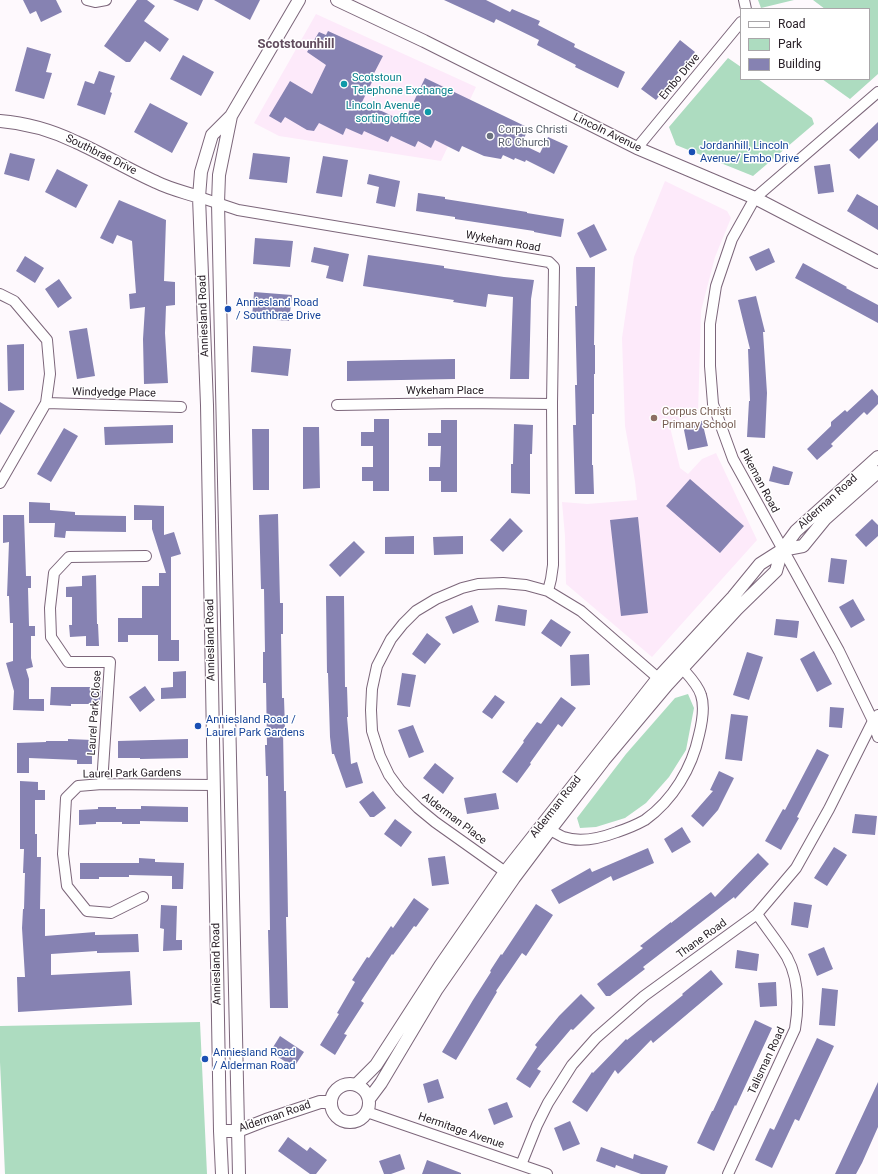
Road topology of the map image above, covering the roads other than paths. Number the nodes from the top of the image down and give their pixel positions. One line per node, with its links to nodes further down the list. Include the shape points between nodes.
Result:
1 (87, 0): 2 (street)
2 (106, 0)
3 (299, 0): 7 (street, Anniesland Road)
4 (337, 0): 9 (street, Lincoln Avenue)
5 (740, 23): 9 (street, Embo Drive)
6 (878, 92): 11 (street, Pikeman Road)
7 (231, 116): 10 (street, Anniesland Road, via 212,135 201,172); 12 (street, Anniesland Road, via 219,175)
8 (0, 121): 10 (street, Southbrae Drive, via 63,136 155,182)
9 (637, 148): 11 (street, Lincoln Avenue)
10 (199, 197): 12 (street, Wykeham Road); 27 (street, Anniesland Road, via 207,405)
11 (755, 198): 13 (street, Lincoln Avenue); 22 (street, Pikeman Road, via 732,239 716,286 710,324 710,366 713,404 733,459)
12 (218, 203): 16 (street, Wykeham Road, via 246,211 549,262 554,267); 25 (street, Anniesland Road)
13 (878, 262)
14 (0, 294): 15 (street, via 14,301 46,340 50,374)
15 (46, 403): 18 (street, Windyedge Place); 21 (street)
16 (552, 404): 17 (street, Wykeham Place); 24 (street, Wykeham Road, via 553,565)
17 (337, 405)
18 (181, 406)
19 (878, 457): 22 (street, Alderman Road, via 796,531)
20 (878, 472): 22 (street, Alderman Road, via 825,519 803,546)
21 (0, 482)
22 (782, 550): 26 (street, Alderman Road, via 776,571 736,609); 28 (street, Alderman Road, via 760,564); 29 (street, Pikeman Road)
23 (146, 556): 31 (street, Laurel Park Close, via 69,557 54,573 50,608 51,637 68,662 110,662)
24 (548, 591): 28 (street, Alderman Place, via 580,611); 34 (street, Alderman Place, via 503,582 462,588 436,599 416,611 391,639 377,666 372,689 372,731 389,775 400,790 435,822)
25 (228, 668): 27 (street); 42 (street, Anniesland Road)
26 (682, 668): 33 (street, Alderman Road, via 604,760); 33 (street, Alderman Road, via 699,690 703,708 693,756 669,798 643,820 610,834 576,840)
27 (212, 670): 32 (street, Anniesland Road)
28 (658, 678): 34 (street, Alderman Road)
29 (876, 718): 30 (street, Pikeman Road); 36 (street, Thane Road, via 796,868)
30 (878, 736)
31 (102, 784): 32 (street, Laurel Park Gardens); 35 (street, Laurel Park Gardens, via 78,786 66,798 64,854 67,886 87,911 111,913)
32 (214, 785): 41 (street, Anniesland Road)
33 (550, 830): 34 (street, Alderman Road)
34 (510, 875): 37 (street, Alderman Road, via 440,966 376,1065); 38 (street, Alderman Road)
35 (143, 898)
36 (757, 914): 43 (street, Thane Road, via 644,996 596,1038 572,1065 548,1103); 47 (street, Talisman Road, via 787,958 795,976 798,1013 795,1029)
37 (356, 1085): 38 (street, via 362,1088); 39 (street, via 339,1087 331,1096)
38 (369, 1099): 40 (street, Alderman Road)
39 (330, 1102): 40 (street, via 334,1115 345,1122 358,1121); 42 (street, Alderman Road, via 320,1102)
40 (367, 1112): 43 (street, Hermitage Avenue)
41 (220, 1131): 42 (street, Alderman Road); 44 (street, Anniesland Road)
42 (238, 1131): 45 (street, Anniesland Road)
43 (521, 1165): 46 (street, Hermitage Avenue)
44 (222, 1174)
45 (239, 1174)
46 (547, 1174)
47 (728, 1174)

